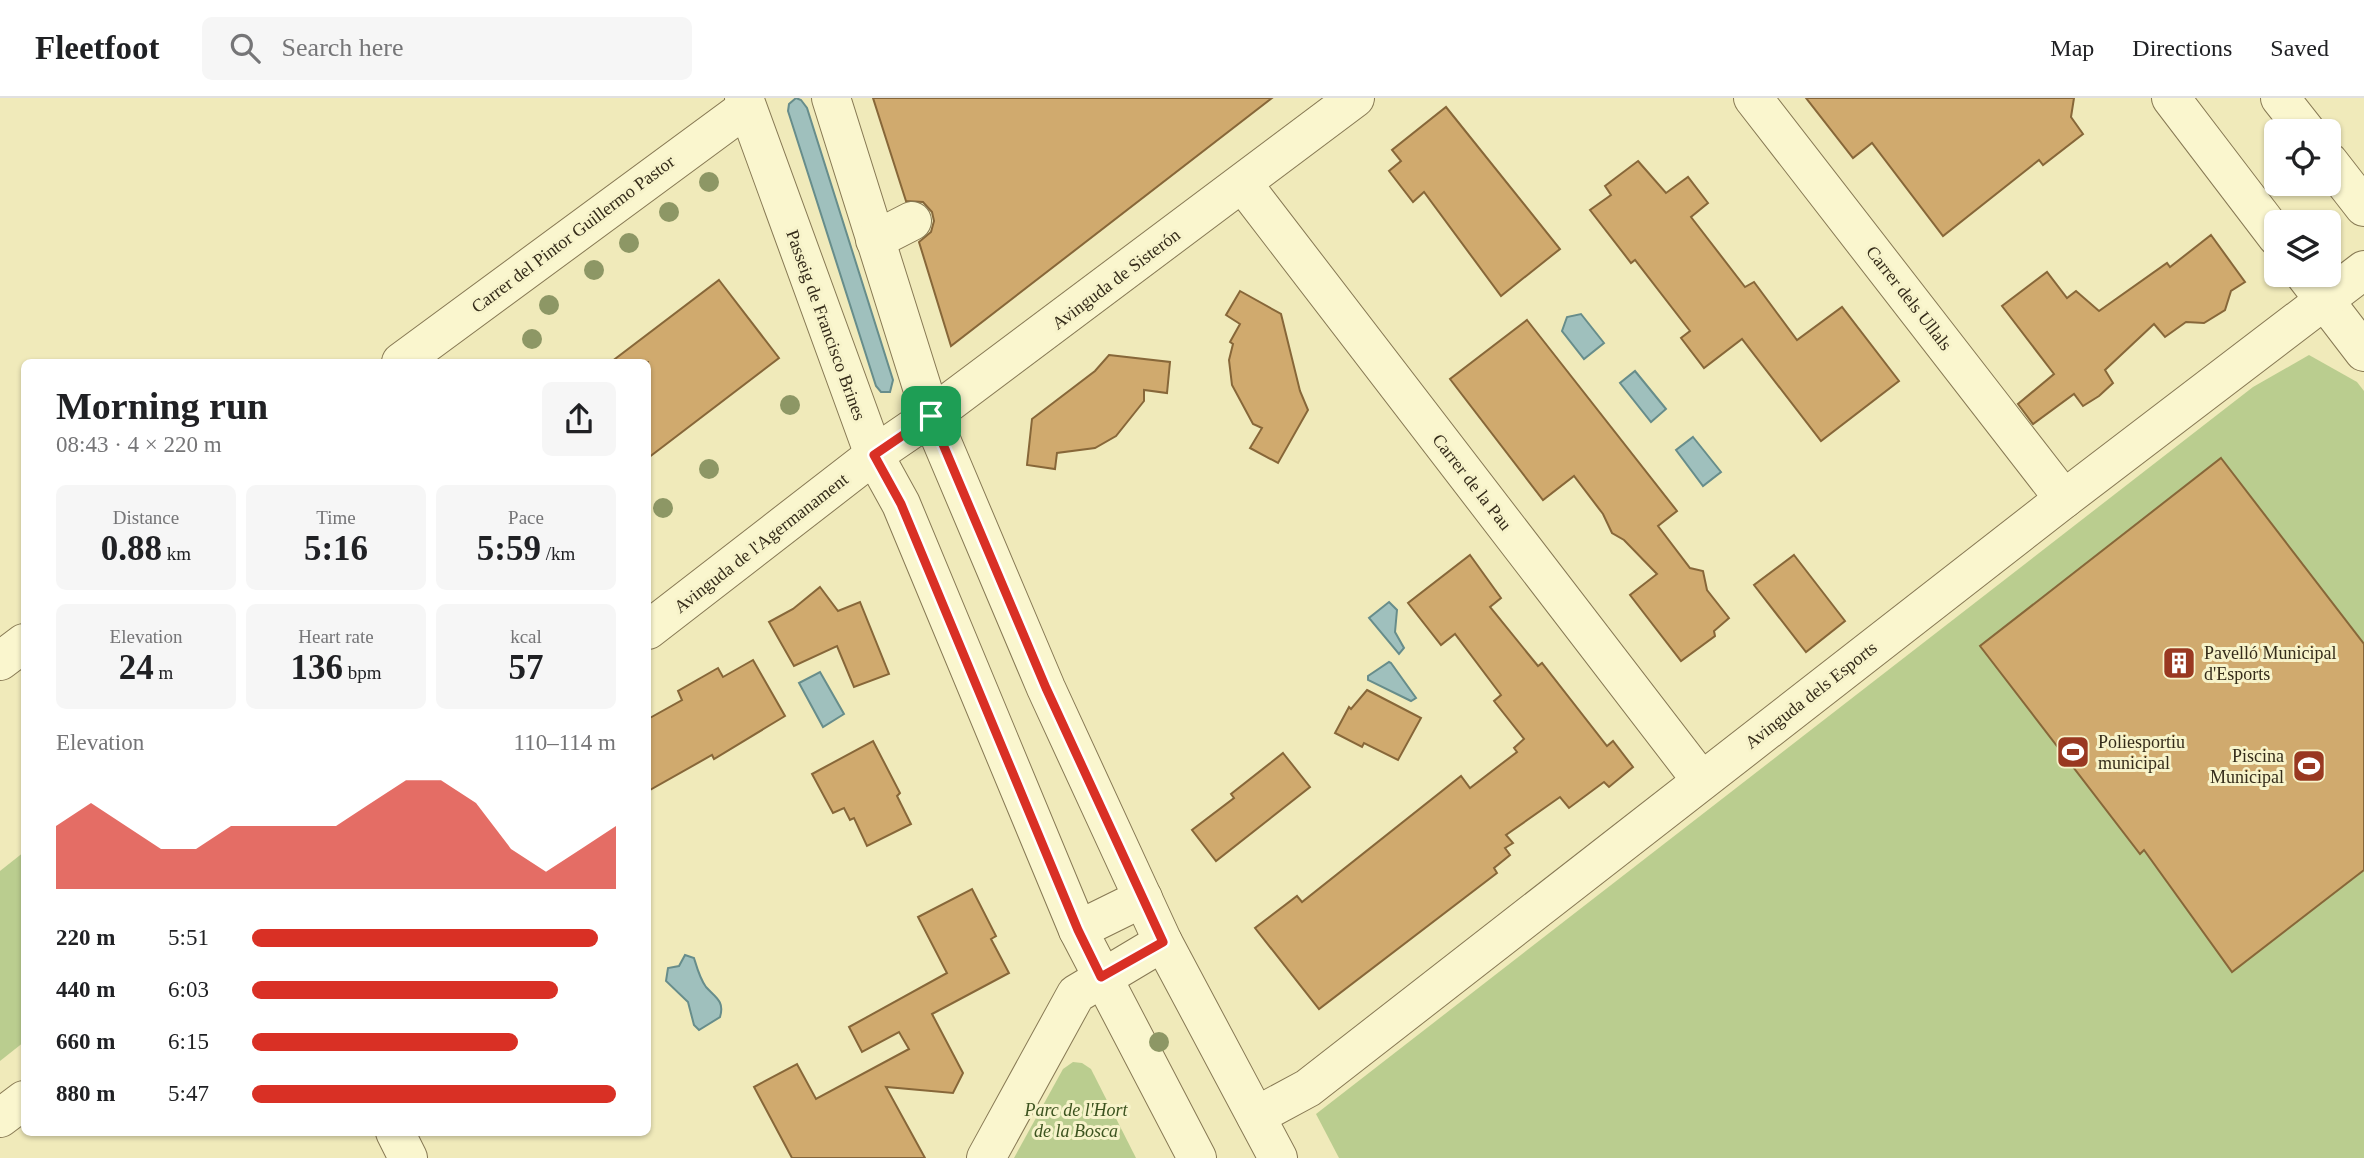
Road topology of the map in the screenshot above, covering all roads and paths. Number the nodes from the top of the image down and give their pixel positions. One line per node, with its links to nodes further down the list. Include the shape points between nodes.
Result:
1 (831, 98): 13 (street)
2 (1355, 98): 9 (street, Avinguda de Sisterón)
3 (1754, 98): 21 (street, Carrer dels Ullals)
4 (2171, 98): 11 (street)
5 (2280, 98): 7 (street)
6 (745, 103): 18 (street, Carrer del Pintor Guillermo Pastor); 20 (street, Passeig de Francisco Brines)
7 (2297, 119)
8 (2341, 177): 10 (street)
9 (1244, 184): 19 (street, Avinguda de Sisterón); 25 (street, Carrer de la Pau)
10 (2364, 207)
11 (2264, 220)
12 (912, 221): 13 (street)
13 (875, 240): 19 (street)
14 (2364, 270): 15 (street, Avinguda dels Esports)
15 (2341, 278)
16 (2315, 287): 17 (street); 21 (street, Avinguda dels Esports)
17 (2364, 352)
18 (405, 359)
19 (931, 416): 20 (street, Avinguda de Sisterón); 26 (street, via 1046,688)
20 (874, 455): 22 (street, Avinguda de l'Agermanament); 27 (street, Passeig de Francisco Brines, via 901,504)
21 (2064, 499): 25 (street, Avinguda dels Esports)
22 (651, 628)
23 (21, 645): 24 (street)
24 (0, 662)
25 (1701, 780): 31 (street, Avinguda dels Esports, via 1308,1088)
26 (1143, 898): 27 (street); 28 (street)
27 (1078, 930): 29 (street, Passeig de Francisco Brines)
28 (1163, 942): 29 (street); 31 (street)
29 (1101, 977): 35 (street, via 1076,994); 36 (street, Passeig de Francisco Brines)
30 (21, 1102): 32 (street)
31 (1256, 1115): 37 (street)
32 (0, 1118)
33 (397, 1136): 34 (street)
34 (408, 1158)
35 (986, 1158)
36 (1197, 1158)
37 (1278, 1158)

